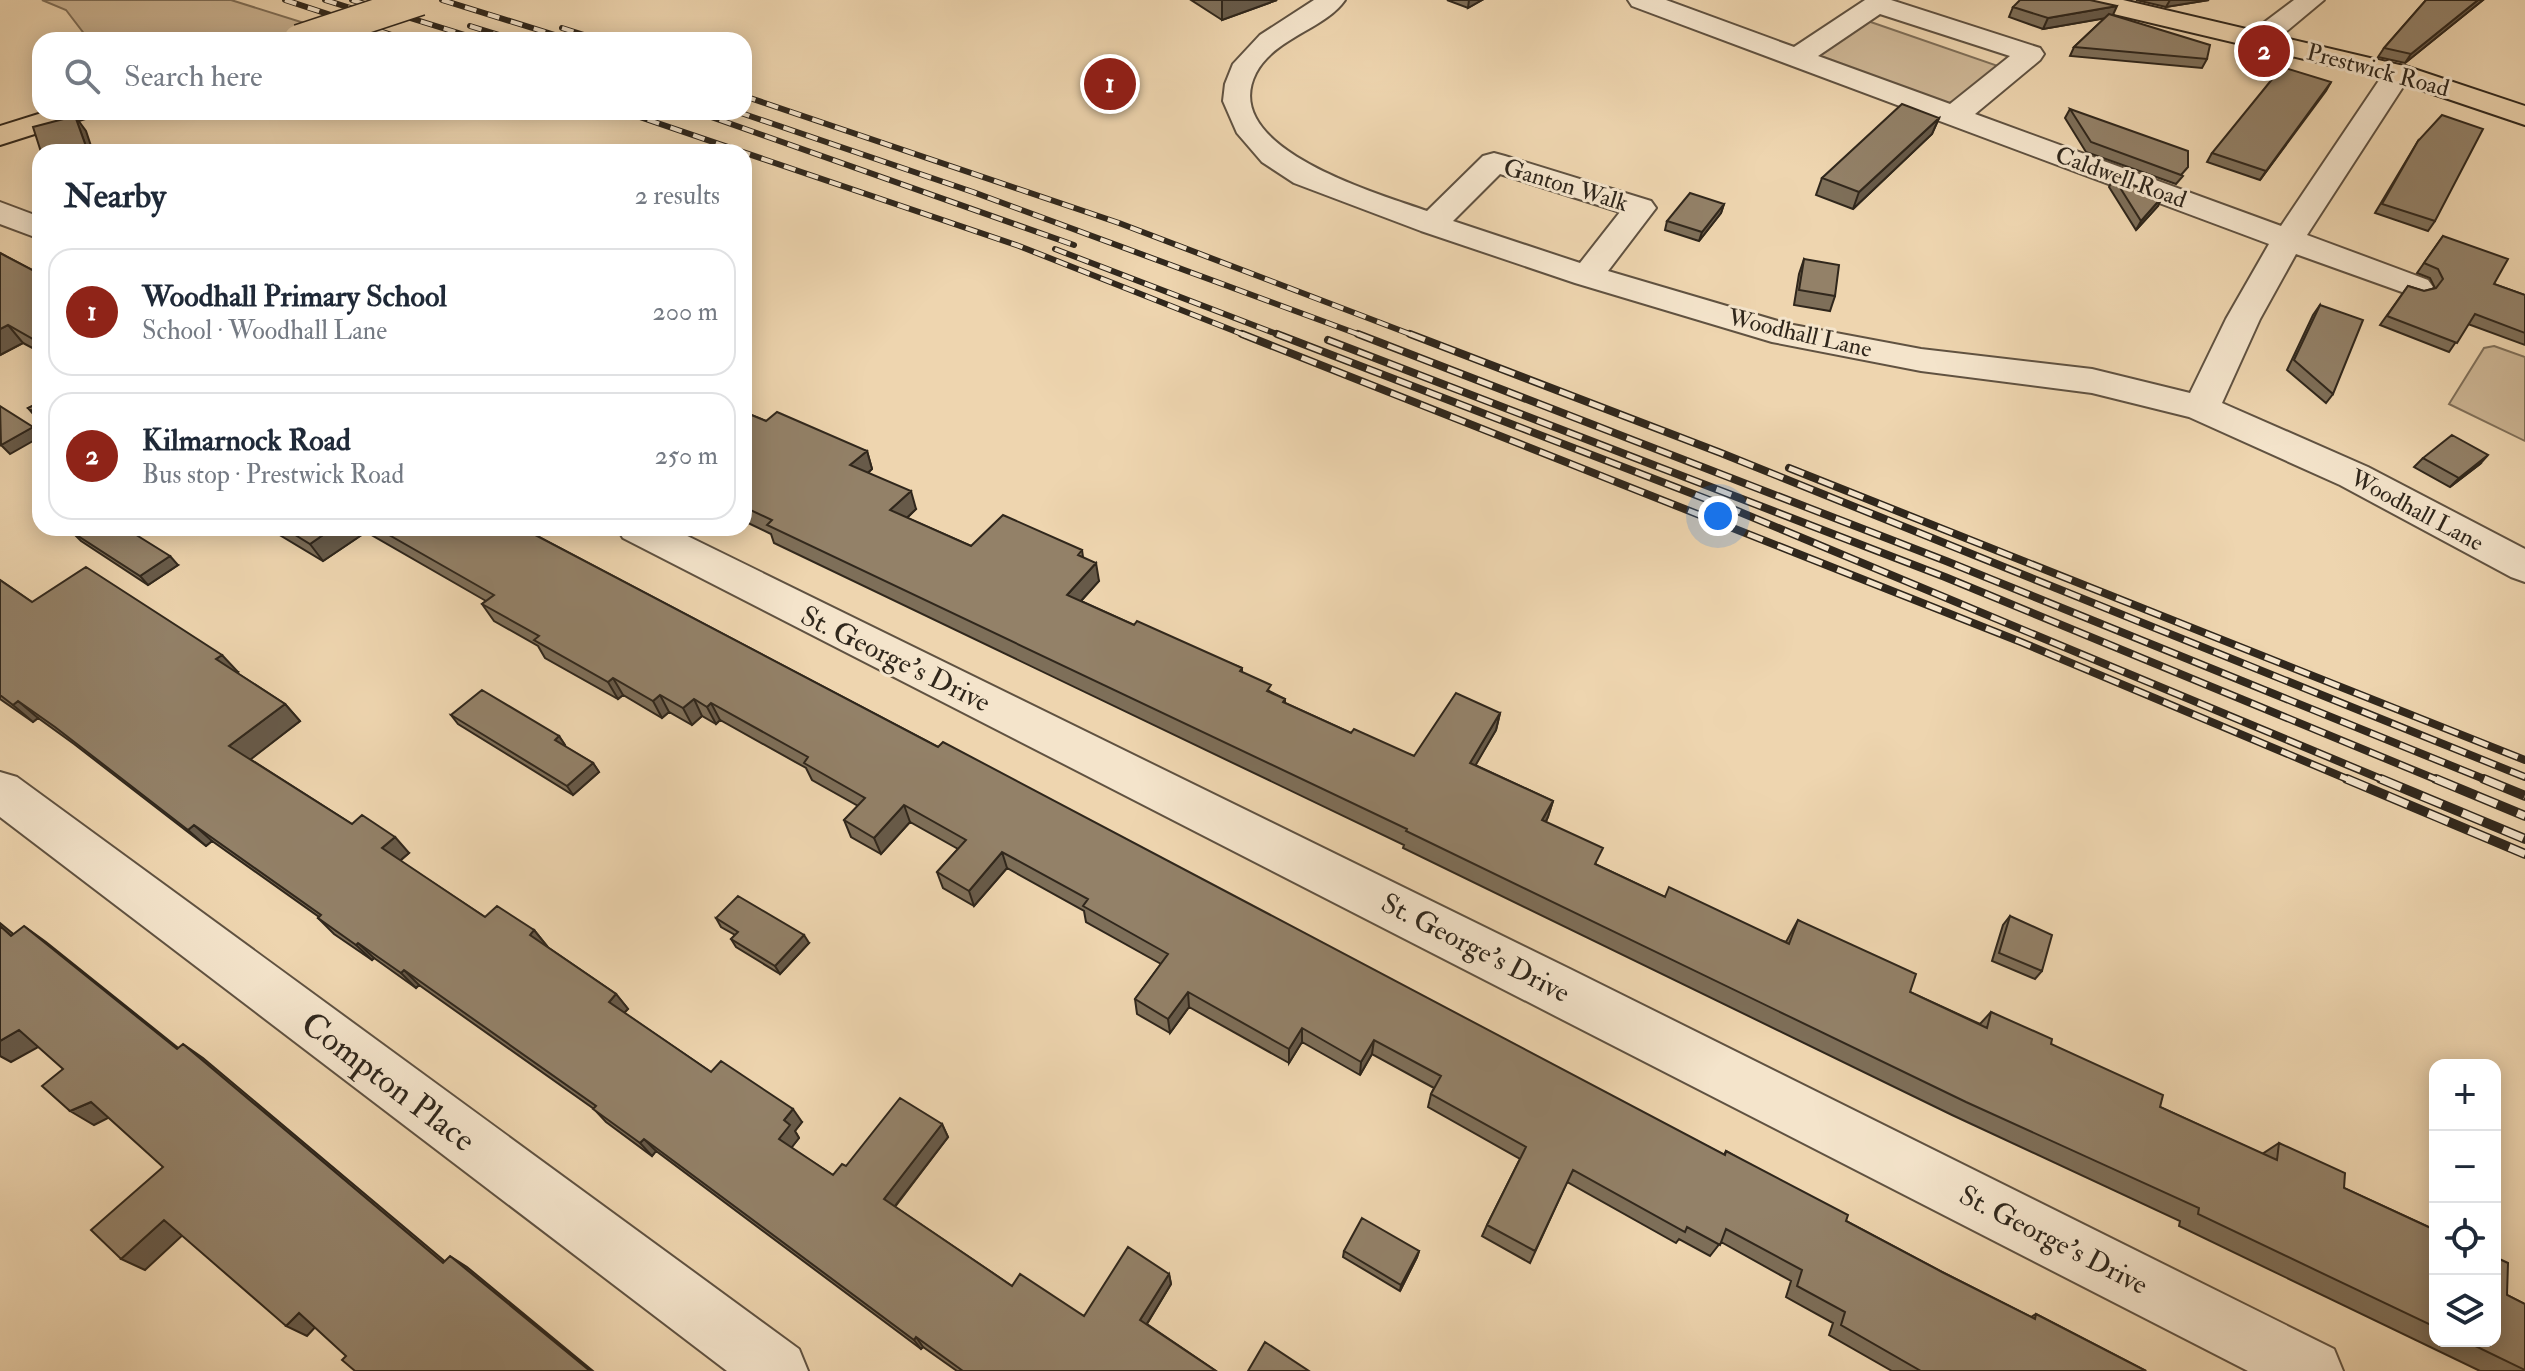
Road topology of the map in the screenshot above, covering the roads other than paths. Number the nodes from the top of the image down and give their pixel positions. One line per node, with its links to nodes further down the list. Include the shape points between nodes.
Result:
1 (420, 0): 6 (main road, bridge)
2 (1332, 0): 15 (street, Woodhall Lane, via 1270,41 1250,62 1239,84 1241,115 1259,143 1305,176)
3 (1641, 0): 8 (street, Caldwell Road)
4 (2089, 0): 7 (main road, Prestwick Road)
5 (2311, 0): 7 (street)
6 (323, 32)
7 (2260, 39): 9 (main road, Prestwick Road)
8 (1797, 58): 10 (street, Caldwell Road); 10 (street, via 1877,4 2030,54)
9 (2398, 73): 11 (main road, Prestwick Road); 17 (street)
10 (1954, 116): 17 (street, Caldwell Road)
11 (2525, 116)
12 (50, 120): 13 (main road)
13 (0, 136)
14 (0, 212): 16 (street)
15 (1432, 224): 18 (street, Woodhall Lane); 18 (street, Ganton Walk, via 1494,162 1640,208)
16 (32, 226)
17 (2289, 238): 19 (street, Caldwell Road); 20 (street)
18 (1587, 276): 20 (street, Woodhall Lane, via 1784,334 1921,360 2092,381)
19 (2416, 287)
20 (2201, 408): 22 (street, Woodhall Lane, via 2354,476)
21 (653, 536): 25 (street, St. George's Drive)
22 (2525, 567)
23 (5, 803): 24 (street, Compton Place)
24 (777, 1371)
25 (2312, 1371)

